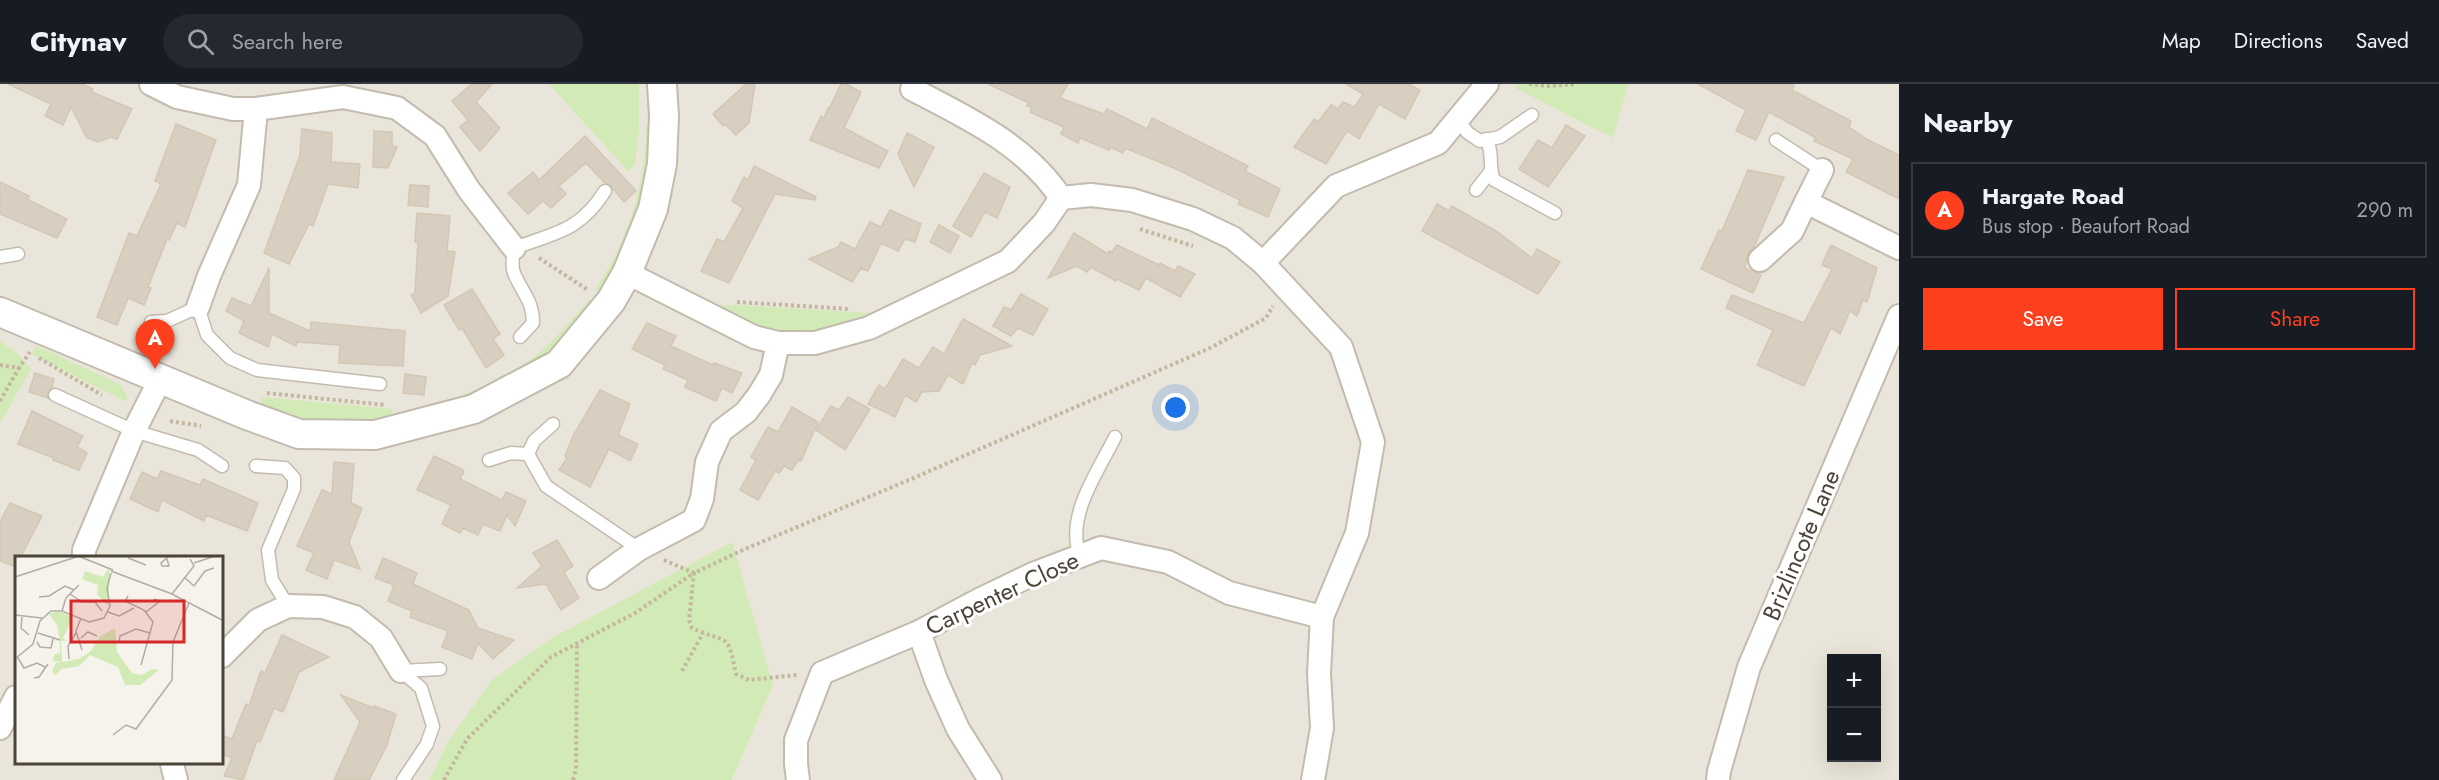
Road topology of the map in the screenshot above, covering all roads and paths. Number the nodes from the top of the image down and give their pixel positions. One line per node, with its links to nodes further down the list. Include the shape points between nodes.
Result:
1 (151, 84): 8 (street, via 177,97 233,109)
2 (662, 84): 26 (street, via 662,165 653,210)
3 (915, 84): 17 (street, via 912,89 976,122 1013,147 1050,180)
4 (1486, 84): 10 (street)
5 (1529, 84): 6 (path)
6 (1576, 84)
7 (343, 90): 8 (street); 20 (street, via 397,108 435,136 469,190)
8 (256, 109): 32 (street, via 249,185)
9 (1532, 115): 11 (lane, via 1500,137)
10 (1457, 120): 11 (lane, via 1474,137); 25 (street, via 1438,143 1336,186)
11 (1486, 140): 14 (lane, via 1491,148)
12 (1776, 140): 13 (lane)
13 (1822, 170): 18 (street)
14 (1490, 172): 15 (lane); 19 (lane, via 1494,180)
15 (1476, 190)
16 (605, 192): 20 (lane, via 594,210 576,225)
17 (1061, 198): 25 (street, via 1092,195 1132,200 1193,219 1233,238); 39 (street, via 1044,223 1008,261 869,328 815,343)
18 (1806, 202): 21 (street); 24 (street, via 1792,231)
19 (1555, 213)
20 (514, 248): 29 (path, via 541,259); 38 (lane, via 513,271 533,312 533,323)
21 (1899, 248)
22 (18, 254): 23 (lane)
23 (0, 257)
24 (1760, 260)
25 (1263, 264): 28 (street)
26 (627, 273): 39 (street, via 754,338); 43 (street, via 610,301 559,364 474,410 375,435 299,434)
27 (595, 283): 29 (path)
28 (1284, 288): 59 (path, via 1266,318 1210,348); 62 (street, via 1341,347 1374,442 1357,534)
29 (590, 291): 30 (path)
30 (586, 297)
31 (732, 301): 33 (path)
32 (198, 307): 36 (lane, via 167,321); 44 (lane, via 207,335 230,358 257,370)
33 (858, 309)
34 (0, 312): 37 (street)
35 (1899, 316): 40 (street, Brizlincote Lane)
36 (151, 322)
37 (41, 331): 42 (path); 43 (street)
38 (520, 338)
39 (778, 343): 56 (street, via 771,375 759,395 746,412 721,431 707,462 702,500 694,520)
40 (1892, 349): 81 (street, Brizlincote Lane, via 1749,667)
41 (0, 365): 42 (path)
42 (19, 368): 47 (path)
43 (161, 378): 50 (street)
44 (380, 384)
45 (266, 393): 48 (path)
46 (55, 395): 50 (lane)
47 (0, 401)
48 (390, 405)
49 (553, 424): 52 (lane, via 534,441)
50 (134, 430): 54 (lane, via 198,450); 57 (street)
51 (1115, 437): 58 (lane, via 1080,511 1075,542)
52 (528, 454): 53 (lane, via 511,453); 56 (lane, via 546,486)
53 (489, 460)
54 (222, 466)
55 (255, 466): 61 (lane, via 285,468 294,478 294,489 268,550 272,580)
56 (639, 549): 59 (path); 60 (street)
57 (84, 556)
58 (1080, 556): 62 (street, Carpenter Close, via 1101,548 1168,562 1229,593); 63 (street, Carpenter Close, via 1033,574)
59 (694, 573): 64 (path, via 689,620 692,628); 65 (path)
60 (599, 579)
61 (288, 606): 66 (street, via 258,620); 68 (street, via 323,608 355,617 381,638)
62 (1323, 617): 80 (street, via 1319,673 1322,728)
63 (919, 632): 70 (street, Carpenter Close); 79 (street, via 958,729)
64 (703, 633): 69 (path); 70 (path, via 725,639 732,650 736,674 749,680)
65 (577, 644): 76 (path, via 550,657 477,727); 77 (path)
66 (224, 655)
67 (441, 669): 68 (lane)
68 (401, 671): 75 (lane, via 421,688 433,726 427,744)
69 (682, 671)
70 (822, 673): 78 (street, via 796,740)
71 (15, 699): 72 (street)
72 (0, 728)
73 (172, 765): 74 (street)
74 (176, 780)
75 (403, 780)
76 (444, 780)
77 (573, 780)
78 (798, 780)
79 (990, 780)
80 (1313, 780)
81 (1718, 780)

